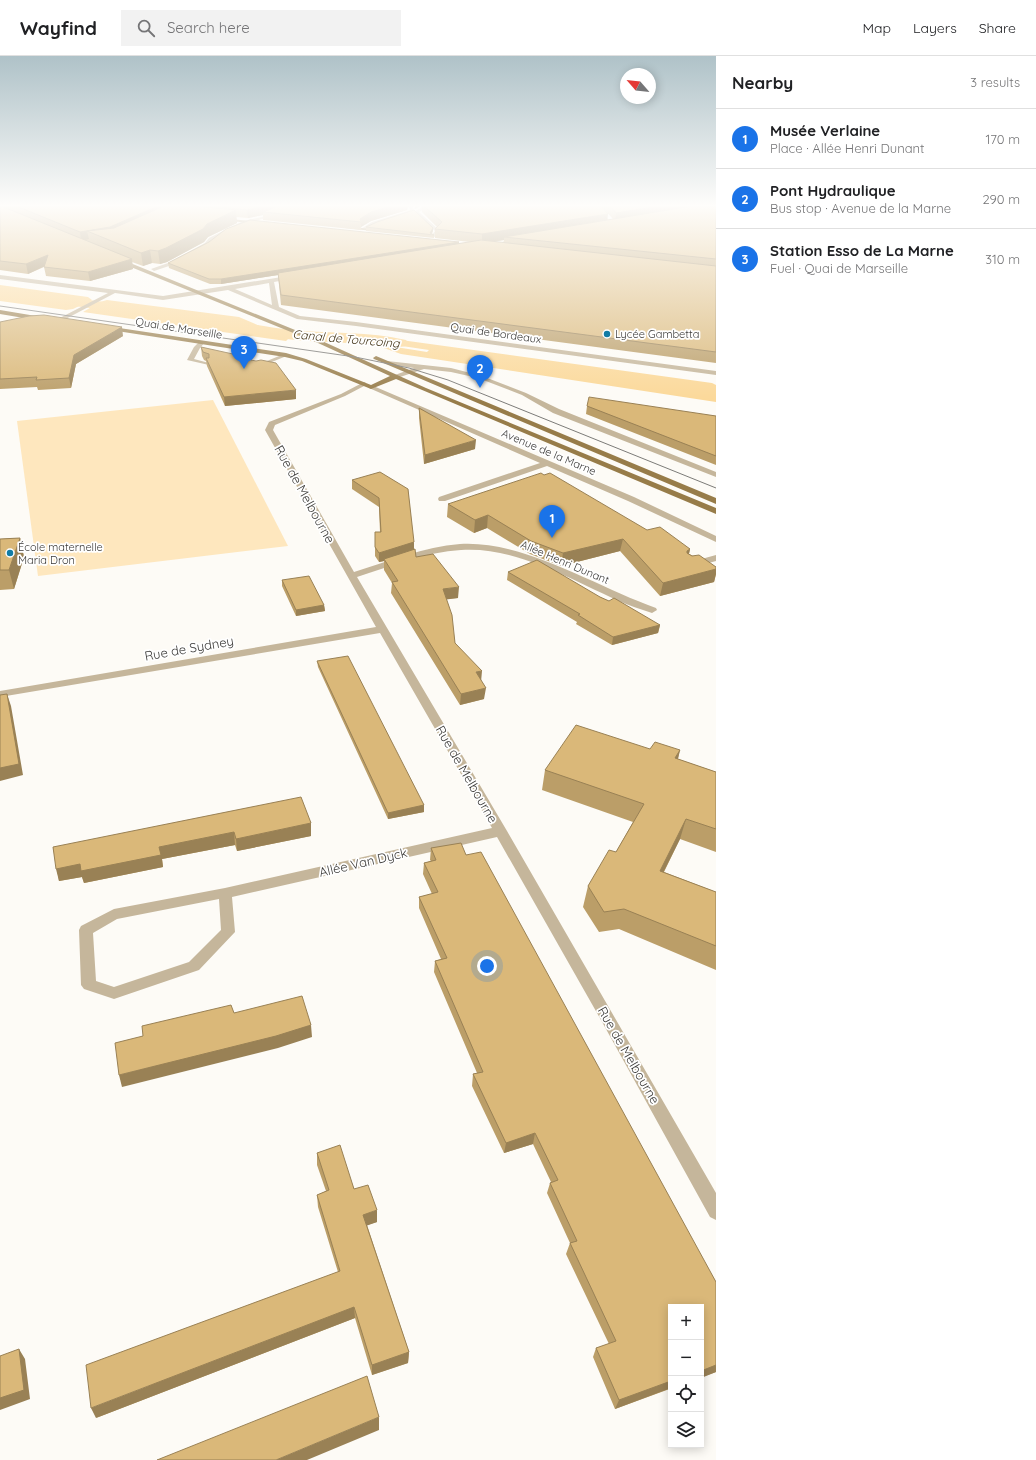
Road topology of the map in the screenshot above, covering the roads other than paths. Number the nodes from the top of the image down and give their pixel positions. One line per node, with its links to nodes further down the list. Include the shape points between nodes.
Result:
1 (151, 272): 9 (main road, Avenue de la Marne)
2 (160, 272): 8 (main road)
3 (300, 276): 5 (street)
4 (0, 277): 7 (street)
5 (271, 281): 6 (street); 10 (street)
6 (228, 288): 8 (street); 10 (street, Quai de Bordeaux)
7 (113, 292): 9 (street, via 162,298); 13 (street)
8 (210, 292): 9 (street); 18 (main road)
9 (199, 293): 28 (main road, Avenue de la Marne)
10 (276, 308): 27 (street, Quai de Bordeaux, via 299,318)
11 (0, 312): 12 (main road)
12 (28, 316): 13 (main road); 14 (street)
13 (53, 320): 15 (main road)
14 (12, 322)
15 (70, 322)
16 (102, 327): 17 (main road, Quai de Marseille)
17 (202, 342): 19 (main road, Quai de Marseille); 23 (street, via 190,360)
18 (340, 343)
19 (286, 355): 21 (main road, Quai de Marseille); 24 (street)
20 (369, 355): 22 (main road, Avenue de la Marne)
21 (296, 358): 29 (main road, Avenue de la Marne)
22 (387, 363): 25 (street, Avenue de la Marne); 26 (main road, Avenue de la Marne)
23 (207, 364)
24 (255, 367)
25 (436, 368): 26 (street, via 419,368); 31 (street, Avenue de la Marne, via 480,377 524,394 556,411)
26 (408, 372): 28 (street); 33 (main road, Avenue de la Marne)
27 (716, 373)
28 (397, 376): 29 (main road); 34 (main road, Avenue de la Marne)
29 (367, 386): 30 (street, Avenue de la Marne); 38 (street, Rue de Melbourne, via 272,424 269,430)
30 (548, 463): 32 (street); 35 (street, Avenue de la Marne)
31 (716, 475)
32 (442, 499)
33 (716, 501)
34 (716, 512)
35 (716, 539)
36 (716, 558): 37 (street)
37 (690, 565)
38 (351, 576): 39 (street, Allée Henri Dunant, via 442,550 467,547 493,548 533,559); 40 (street, Rue de Melbourne)
39 (652, 610)
40 (383, 630): 41 (street, Rue de Sydney); 42 (street, Rue de Melbourne)
41 (0, 694)
42 (501, 831): 43 (street, Allée Van Dyck); 44 (street, Rue de Melbourne)
43 (225, 893): 43 (street, Allée Van Dyck, via 114,914 86,930 89,985 114,992 194,966 228,932)
44 (716, 1211)

